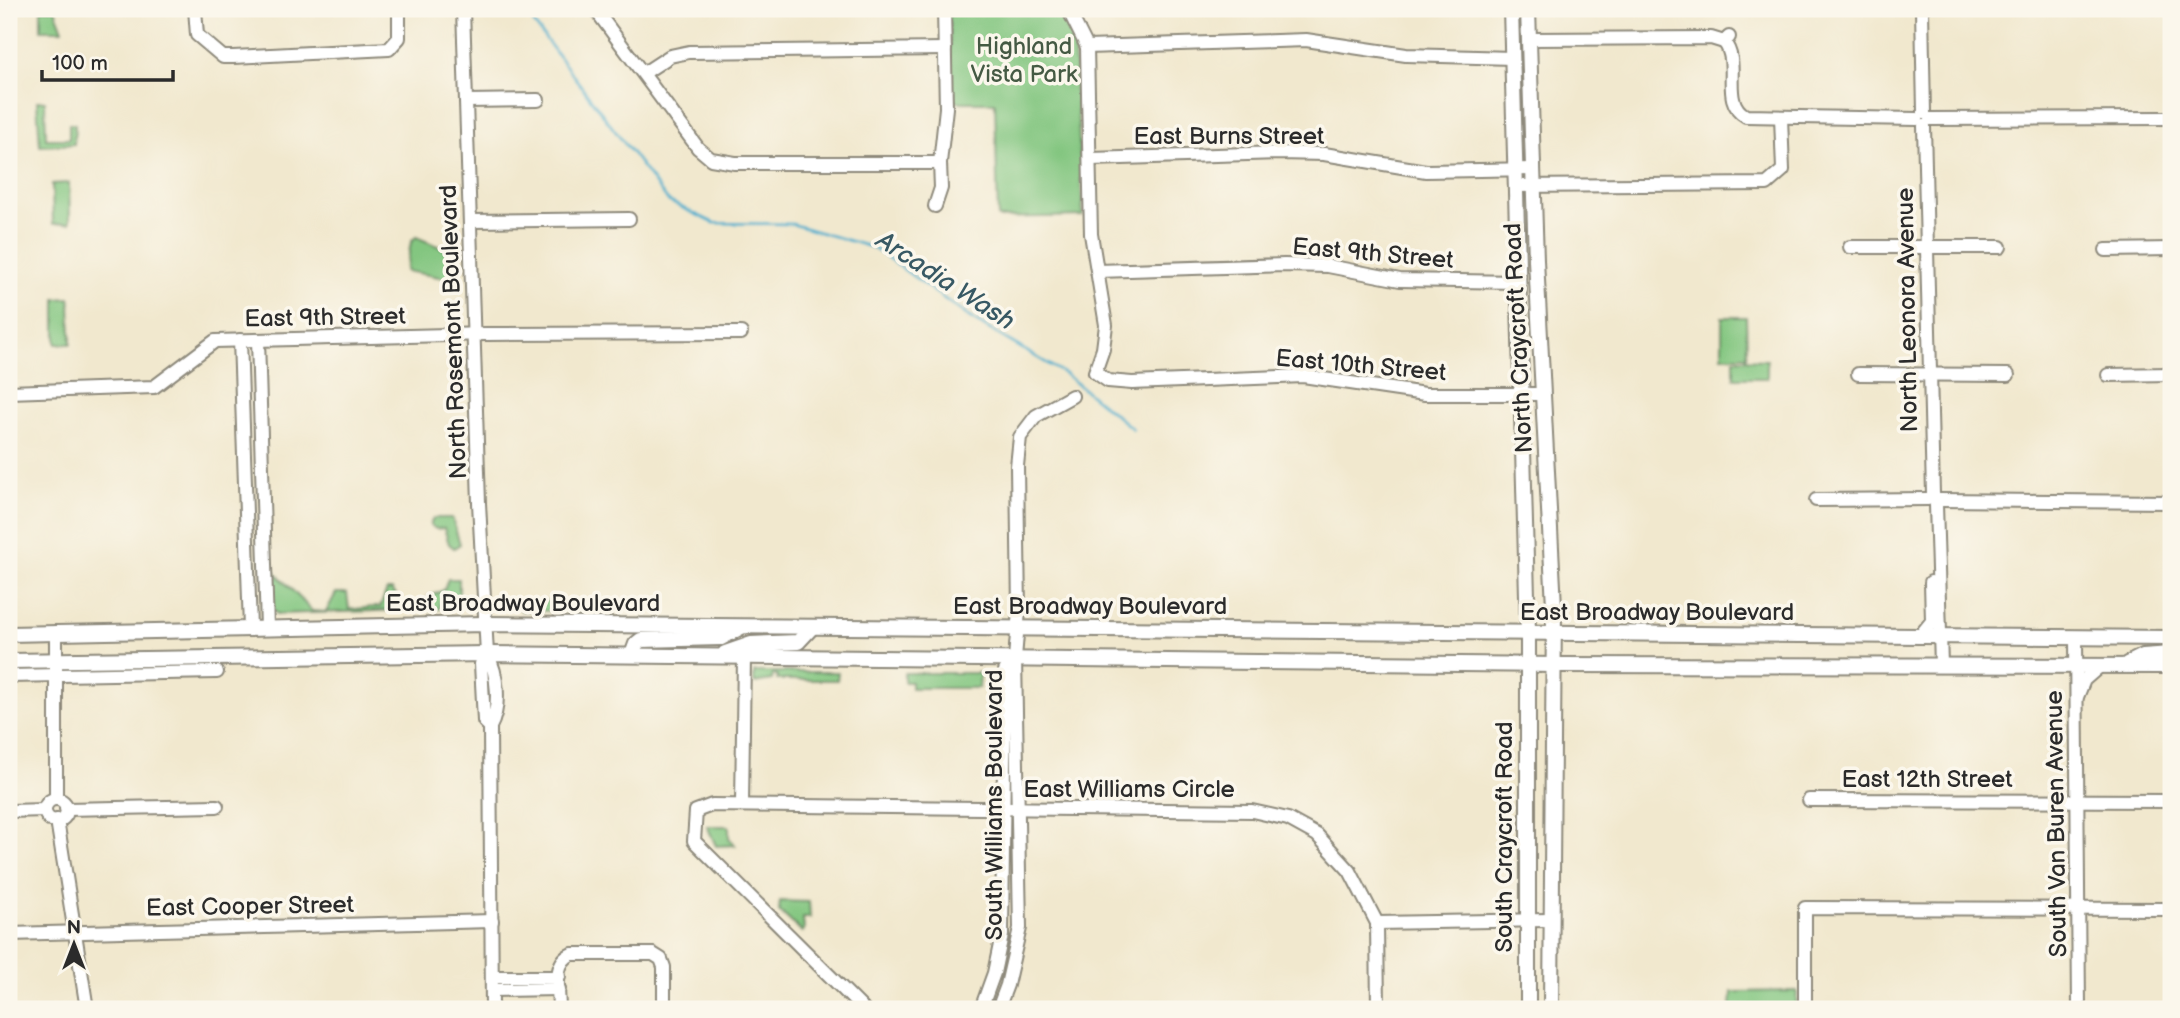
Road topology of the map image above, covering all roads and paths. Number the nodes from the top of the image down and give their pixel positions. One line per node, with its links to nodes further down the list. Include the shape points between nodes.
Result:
1 (195, 9): 2 (street, via 196,31 223,57 395,49)
2 (400, 9)
3 (463, 9): 16 (street, North Rosemont Boulevard)
4 (595, 9): 14 (street)
5 (944, 9): 12 (street)
6 (1068, 9): 11 (street)
7 (1511, 9): 13 (main road, North Craycroft Road)
8 (1528, 9): 10 (main road, North Craycroft Road)
9 (1922, 9): 19 (street, North Leonora Avenue)
10 (1529, 39): 17 (street, via 1727,39 1736,108 1746,116); 23 (main road, North Craycroft Road)
11 (1087, 47): 13 (street, via 1306,40 1406,55); 20 (street)
12 (945, 49): 14 (street, via 689,52 670,57); 21 (street, via 946,113)
13 (1512, 58): 22 (main road, North Craycroft Road)
14 (644, 73): 21 (street, via 711,159 735,163)
15 (538, 100): 16 (street)
16 (466, 101): 28 (street, North Rosemont Boulevard)
17 (1782, 117): 19 (street); 25 (street, via 1783,170 1767,184)
18 (2171, 118): 19 (street)
19 (1924, 119): 31 (street, North Leonora Avenue)
20 (1091, 159): 22 (street, East Burns Street, via 1279,153 1426,171); 34 (street, via 1091,234)
21 (940, 163): 26 (street, via 941,188)
22 (1517, 169): 23 (street, East Burns Street); 24 (main road, North Craycroft Road)
23 (1534, 169): 25 (main road, North Craycroft Road)
24 (1517, 186): 25 (street); 35 (main road, North Craycroft Road)
25 (1534, 187): 46 (main road, North Craycroft Road)
26 (935, 206)
27 (629, 219): 28 (street)
28 (470, 221): 37 (street, North Rosemont Boulevard)
29 (1850, 247): 31 (street)
30 (2000, 247): 31 (street)
31 (1927, 248): 41 (street, North Leonora Avenue)
32 (2171, 249): 33 (street)
33 (2106, 250)
34 (1098, 271): 35 (street, East 9th Street, via 1328,266 1411,281); 47 (street, East 10th Street, via 1106,325 1095,372 1108,381 1303,376 1425,394)
35 (1517, 282): 47 (main road, North Craycroft Road)
36 (741, 333): 37 (street, East 9th Street)
37 (475, 335): 39 (street, East 9th Street); 53 (street, North Rosemont Boulevard)
38 (240, 340): 39 (street, East 9th Street); 45 (street, East 9th Street, via 215,341 154,387); 56 (street)
39 (258, 340): 57 (street)
40 (1858, 374): 41 (street)
41 (1930, 374): 42 (street); 50 (street, North Leonora Avenue)
42 (2008, 374)
43 (2108, 374): 44 (street)
44 (2171, 374)
45 (9, 392)
46 (1543, 394): 47 (street, East 10th Street); 62 (main road, North Craycroft Road)
47 (1521, 395): 60 (main road, North Craycroft Road)
48 (1072, 396): 58 (street, via 1035,416 1020,437)
49 (1816, 500): 50 (street)
50 (1933, 501): 51 (street); 52 (street, North Leonora Avenue)
51 (2171, 502)
52 (1936, 596): 63 (street, North Leonora Avenue, via 1932,621); 64 (street, North Leonora Avenue)
53 (484, 624): 54 (main road, East Broadway Boulevard); 57 (main road, East Broadway Boulevard); 67 (street, North Rosemont Boulevard)
54 (742, 626): 55 (main road, East Broadway Boulevard); 69 (main road, via 721,638 641,640)
55 (812, 627): 58 (main road, East Broadway Boulevard); 70 (main road, via 798,642 751,644)
56 (250, 628): 57 (main road, East Broadway Boulevard); 59 (main road, East Broadway Boulevard)
57 (267, 628)
58 (1018, 628): 60 (main road, East Broadway Boulevard); 72 (street)
59 (56, 632): 61 (main road, East Broadway Boulevard); 81 (street)
60 (1528, 633): 62 (main road, East Broadway Boulevard); 74 (main road, North Craycroft Road)
61 (9, 634)
62 (1554, 634): 63 (main road, East Broadway Boulevard); 76 (main road, North Craycroft Road)
63 (1919, 636): 64 (main road, East Broadway Boulevard)
64 (1942, 637): 65 (main road, East Broadway Boulevard); 75 (street, North Leonora Avenue)
65 (2076, 637): 66 (main road, East Broadway Boulevard); 77 (street, South Van Buren Avenue)
66 (2171, 638)
67 (487, 654): 69 (main road, East Broadway Boulevard); 81 (main road, East Broadway Boulevard); 101 (street, North Rosemont Boulevard, via 495,668 495,717 490,727)
68 (2171, 654): 79 (main road, via 2143,656)
69 (632, 655): 70 (main road, East Broadway Boulevard)
70 (718, 656): 71 (main road, East Broadway Boulevard)
71 (744, 656): 72 (main road, East Broadway Boulevard); 89 (street)
72 (1015, 658): 74 (main road, East Broadway Boulevard); 92 (street, South Williams Boulevard, via 1005,671); 93 (street, South Williams Boulevard)
73 (9, 661): 81 (main road, East Broadway Boulevard)
74 (1528, 664): 76 (main road, East Broadway Boulevard); 99 (main road, South Craycroft Road)
75 (1941, 665): 76 (main road, East Broadway Boulevard); 77 (main road, East Broadway Boulevard)
76 (1555, 666): 100 (main road, South Craycroft Road)
77 (2075, 666): 78 (main road, East Broadway Boulevard); 84 (street, South Van Buren Avenue)
78 (2101, 666): 79 (main road, East Broadway Boulevard); 84 (street, via 2084,680)
79 (2122, 666): 80 (main road, East Broadway Boulevard)
80 (2171, 666)
81 (57, 667): 82 (street, East Broadway Boulevard); 83 (street, East Broadway Boulevard); 85 (street)
82 (216, 672)
83 (9, 676)
84 (2076, 704): 87 (street, South Van Buren Avenue)
85 (56, 799): 91 (street); 94 (street)
86 (1808, 800): 87 (street, East 12th Street)
87 (2079, 801): 88 (street, East 12th Street); 97 (street, South Van Buren Avenue)
88 (2171, 801)
89 (741, 805): 92 (street, East Williams Circle); 111 (street, East Williams Circle, via 706,806 696,811 694,841)
90 (217, 806): 91 (street)
91 (66, 809): 96 (street, via 64,817)
92 (1004, 809): 93 (street, East Williams Circle); 112 (street, South Williams Boulevard, via 1002,935)
93 (1019, 809): 102 (street, East Williams Circle, via 1252,811 1288,819 1317,835 1350,871); 113 (street, South Williams Boulevard, via 1020,928)
94 (45, 810): 95 (street); 96 (street)
95 (9, 811)
96 (57, 820): 103 (street)
97 (2078, 909): 98 (street); 117 (street, via 1805,908); 118 (street, South Van Buren Avenue)
98 (2171, 909)
99 (1527, 920): 100 (street); 102 (street); 115 (main road, South Craycroft Road)
100 (1550, 920): 116 (main road, South Craycroft Road)
101 (492, 921): 103 (street, East Cooper Street); 106 (street, North Rosemont Boulevard)
102 (1377, 923): 114 (street, East Williams Circle)
103 (76, 932): 104 (street, East Cooper Street); 107 (street)
104 (9, 934)
105 (559, 983): 106 (street); 109 (street); 110 (street, via 559,965 572,954 653,954 662,959 664,967)
106 (492, 984): 108 (street, North Rosemont Boulevard)
107 (87, 1009)
108 (492, 1009)
109 (559, 1009)
110 (664, 1009)
111 (863, 1009)
112 (981, 1009)
113 (998, 1009)
114 (1378, 1009)
115 (1528, 1009)
116 (1551, 1009)
117 (1805, 1009)
118 (2079, 1009)

